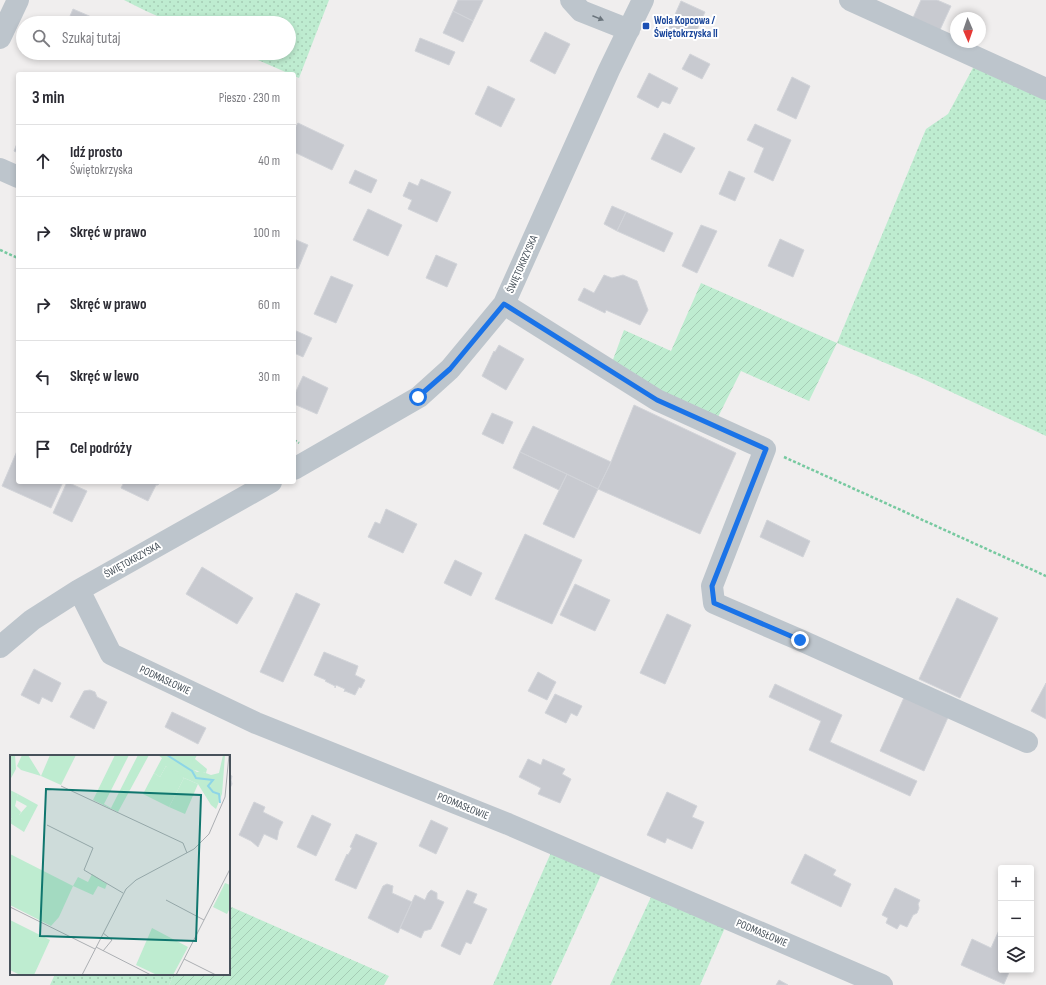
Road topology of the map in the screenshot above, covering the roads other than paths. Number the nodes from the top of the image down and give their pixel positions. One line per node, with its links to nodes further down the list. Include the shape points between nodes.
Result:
1 (18, 0): 6 (street)
2 (571, 0): 5 (street, one-way to 5, via 581,11)
3 (643, 0): 5 (street, ŚWIĘTOKRZYSKA)
4 (850, 0): 7 (street)
5 (629, 30): 10 (street, ŚWIĘTOKRZYSKA)
6 (0, 38)
7 (1046, 89)
8 (0, 169): 9 (street)
9 (16, 176)
10 (504, 304): 11 (street, ŚWIĘTOKRZYSKA, via 450,369 418,397); 15 (street, via 657,400 766,449 712,586 714,603)
11 (296, 468)
12 (267, 484): 13 (street, ŚWIĘTOKRZYSKA)
13 (79, 590): 14 (street, ŚWIĘTOKRZYSKA, via 32,620); 16 (street, PODMASŁOWIE, via 111,654 256,723 508,824)
14 (0, 647)
15 (1027, 742)
16 (882, 985)

